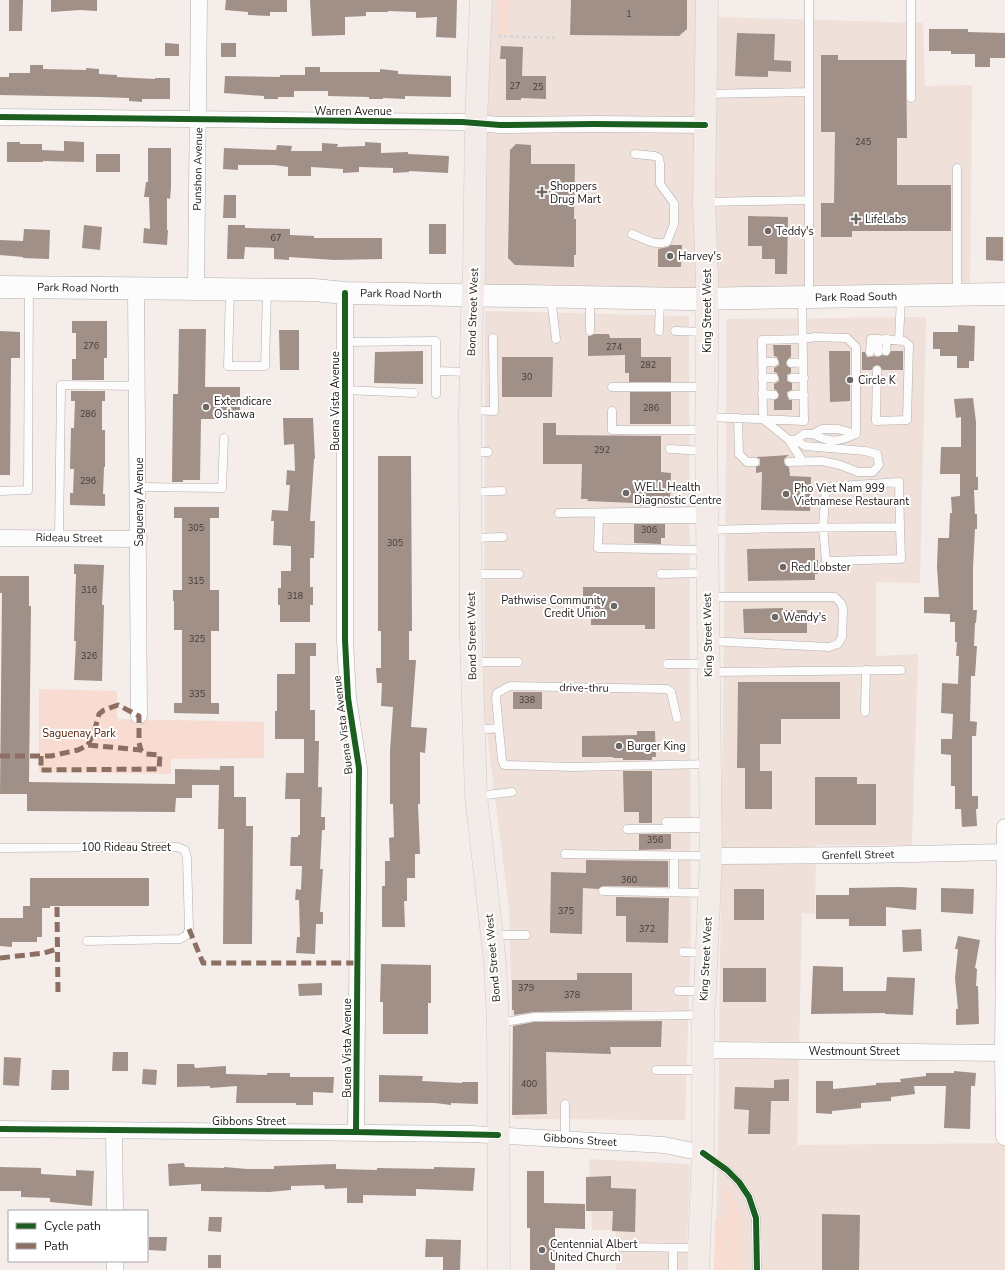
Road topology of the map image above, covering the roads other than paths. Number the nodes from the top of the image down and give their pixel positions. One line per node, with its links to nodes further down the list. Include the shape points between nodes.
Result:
1 (199, 0): 10 (street, Punshon Avenue)
2 (480, 0): 11 (main road, Bond Street West)
3 (707, 0): 7 (main road, King Street West)
4 (808, 0): 6 (lane)
5 (911, 0): 8 (lane)
6 (809, 92): 7 (lane); 15 (lane)
7 (706, 94): 12 (main road, King Street West)
8 (911, 98)
9 (0, 117): 10 (street, Warren Avenue)
10 (198, 120): 11 (street, Warren Avenue); 21 (street, Punshon Avenue)
11 (476, 123): 12 (street, Warren Avenue); 26 (main road, Bond Street West)
12 (705, 125): 16 (main road, King Street West)
13 (634, 154): 17 (lane, via 659,158 660,184 674,203 674,224 668,242 660,244)
14 (957, 168): 29 (lane)
15 (809, 200): 16 (lane); 33 (lane)
16 (704, 202): 32 (main road, King Street West)
17 (632, 234)
18 (0, 287): 19 (main road, Park Road North)
19 (29, 287): 20 (main road, Park Road North); 79 (lane, via 28,490)
20 (136, 289): 21 (main road, Park Road North); 55 (street, Saguenay Avenue)
21 (196, 289): 22 (main road, Park Road North)
22 (230, 289): 23 (main road, Park Road North); 23 (lane, via 228,366 265,366)
23 (267, 290): 24 (main road, Park Road North)
24 (344, 293): 26 (main road, Park Road North); 43 (street, Buena Vista Avenue)
25 (1005, 294): 29 (main road, Park Road South)
26 (473, 295): 27 (main road, Park Road North); 49 (main road, Bond Street West)
27 (551, 296): 30 (main road, Park Road North); 39 (lane)
28 (901, 296): 29 (main road, Park Road South); 33 (main road, Park Road South); 42 (lane)
29 (957, 296)
30 (590, 297): 31 (main road, Park Road North); 34 (lane)
31 (660, 298): 32 (main road, Park Road North); 35 (lane)
32 (707, 298): 33 (main road, Park Road South); 37 (main road, King Street West)
33 (806, 298): 40 (lane)
34 (590, 331)
35 (660, 331)
36 (675, 331): 37 (lane)
37 (707, 332): 57 (main road, King Street West)
38 (493, 338): 65 (lane, via 494,411)
39 (556, 339)
40 (803, 339): 44 (lane, via 762,340); 47 (lane); 71 (lane, via 847,338 856,347)
41 (887, 339): 41 (lane, via 878,339 878,352); 42 (lane)
42 (899, 340): 50 (lane, via 904,340 909,345 907,420 876,421)
43 (345, 342): 48 (lane, via 436,341); 58 (street, Buena Vista Avenue)
44 (762, 362): 45 (lane); 51 (lane)
45 (774, 362)
46 (791, 362): 47 (lane)
47 (803, 362): 54 (lane)
48 (436, 371): 49 (lane); 60 (lane)
49 (471, 372): 65 (main road, Bond Street West)
50 (877, 372)
51 (762, 378): 52 (lane); 61 (lane)
52 (774, 378)
53 (792, 378): 54 (lane)
54 (804, 378): 64 (lane)
55 (137, 386): 78 (street, Saguenay Avenue); 88 (lane, via 61,385)
56 (612, 387): 57 (lane)
57 (707, 387): 69 (main road, King Street West)
58 (345, 390): 59 (lane); 138 (street, Buena Vista Avenue, via 345,640 348,698 359,768)
59 (414, 393)
60 (436, 394)
61 (762, 394): 62 (lane); 68 (lane)
62 (774, 395)
63 (792, 395): 64 (lane)
64 (804, 395): 68 (lane, via 804,421)
65 (470, 410): 81 (main road, Bond Street West, via 479,452)
66 (612, 411): 69 (lane, via 612,430)
67 (738, 418): 68 (lane); 69 (lane); 75 (lane, via 739,454 747,462)
68 (762, 419): 73 (lane)
69 (706, 433): 74 (lane); 83 (main road, King Street West)
70 (813, 434): 71 (lane, via 822,429 838,428); 71 (lane, via 822,439 842,441); 73 (lane, via 804,434)
71 (856, 434)
72 (224, 438): 78 (lane, via 222,488)
73 (793, 440): 77 (lane); 77 (lane, via 805,446 877,454 879,465 873,472 858,472 822,461)
74 (670, 449)
75 (755, 462)
76 (789, 462): 77 (lane)
77 (803, 462)
78 (138, 487): 90 (street, Saguenay Avenue)
79 (0, 491)
80 (502, 491): 81 (lane)
81 (471, 492): 89 (main road, Bond Street West)
82 (560, 513): 83 (lane)
83 (707, 527): 83 (lane, via 599,518 598,548); 84 (lane); 91 (main road, King Street West)
84 (823, 527): 85 (lane); 85 (lane, via 826,561 901,559); 85 (lane, via 826,486 899,482)
85 (900, 527)
86 (503, 537): 89 (lane)
87 (0, 538): 88 (street, Rideau Street)
88 (59, 538): 90 (street, Rideau Street)
89 (471, 538): 92 (main road, Bond Street West)
90 (139, 539): 104 (street, Saguenay Avenue)
91 (708, 573): 94 (lane); 95 (main road, King Street West)
92 (471, 574): 93 (lane); 97 (main road, Bond Street West)
93 (519, 574)
94 (661, 574)
95 (708, 597): 96 (main road, King Street West); 96 (lane, via 835,597 843,609 842,637 838,644 829,647)
96 (708, 641): 100 (main road, King Street West)
97 (472, 662): 98 (lane); 106 (main road, Bond Street West)
98 (518, 662)
99 (667, 664): 100 (lane)
100 (709, 668): 101 (lane); 108 (main road, King Street West)
101 (866, 670): 102 (lane); 103 (lane)
102 (900, 670)
103 (865, 712)
104 (139, 716)
105 (677, 718): 107 (lane, drive-thru, via 668,689 510,686 498,693 496,698)
106 (474, 728): 107 (lane); 110 (main road, Bond Street West)
107 (499, 728): 108 (lane, via 502,760 504,765 509,766)
108 (710, 764): 112 (main road, King Street West)
109 (512, 792): 110 (lane)
110 (476, 796): 123 (main road, Bond Street West)
111 (666, 822): 112 (lane)
112 (711, 825): 114 (lane); 119 (main road, King Street West)
113 (1005, 827): 116 (street)
114 (627, 829)
115 (0, 848): 125 (lane, 100 Rideau Street, via 162,846 185,850 189,929 187,935 180,939)
116 (1005, 852): 119 (street, Grenfell Street); 132 (street)
117 (566, 854): 118 (lane)
118 (674, 856): 119 (lane); 121 (lane)
119 (711, 856): 122 (main road, King Street West)
120 (603, 891): 121 (lane)
121 (674, 892): 122 (lane)
122 (709, 893): 127 (main road, King Street West)
123 (492, 935): 124 (lane); 131 (main road, Bond Street West)
124 (526, 935)
125 (87, 941)
126 (683, 952): 127 (lane)
127 (707, 953): 129 (main road, King Street West)
128 (678, 991): 129 (lane)
129 (705, 991): 130 (main road, King Street West)
130 (703, 1015): 131 (lane, via 534,1017); 133 (main road, King Street West)
131 (498, 1023): 139 (main road, Bond Street West)
132 (1004, 1053): 133 (street, Westmount Street); 140 (street)
133 (703, 1060): 134 (lane); 142 (main road, King Street West)
134 (656, 1070)
135 (565, 1104): 141 (lane)
136 (0, 1129): 137 (street, Gibbons Street)
137 (114, 1131): 138 (street, Gibbons Street); 143 (street)
138 (356, 1132): 139 (street, Gibbons Street)
139 (498, 1135): 141 (street, Gibbons Street); 147 (main road, Bond Street West)
140 (1004, 1137)
141 (565, 1139): 142 (street, Gibbons Street, via 664,1145)
142 (703, 1153): 146 (main road, King Street West); 150 (lane, via 727,1170 749,1197 756,1218)
143 (114, 1210)
144 (621, 1247): 145 (lane)
145 (674, 1248): 146 (lane); 148 (lane)
146 (699, 1248): 149 (main road, King Street West)
147 (499, 1270)
148 (673, 1270)
149 (698, 1270)
150 (758, 1270)

